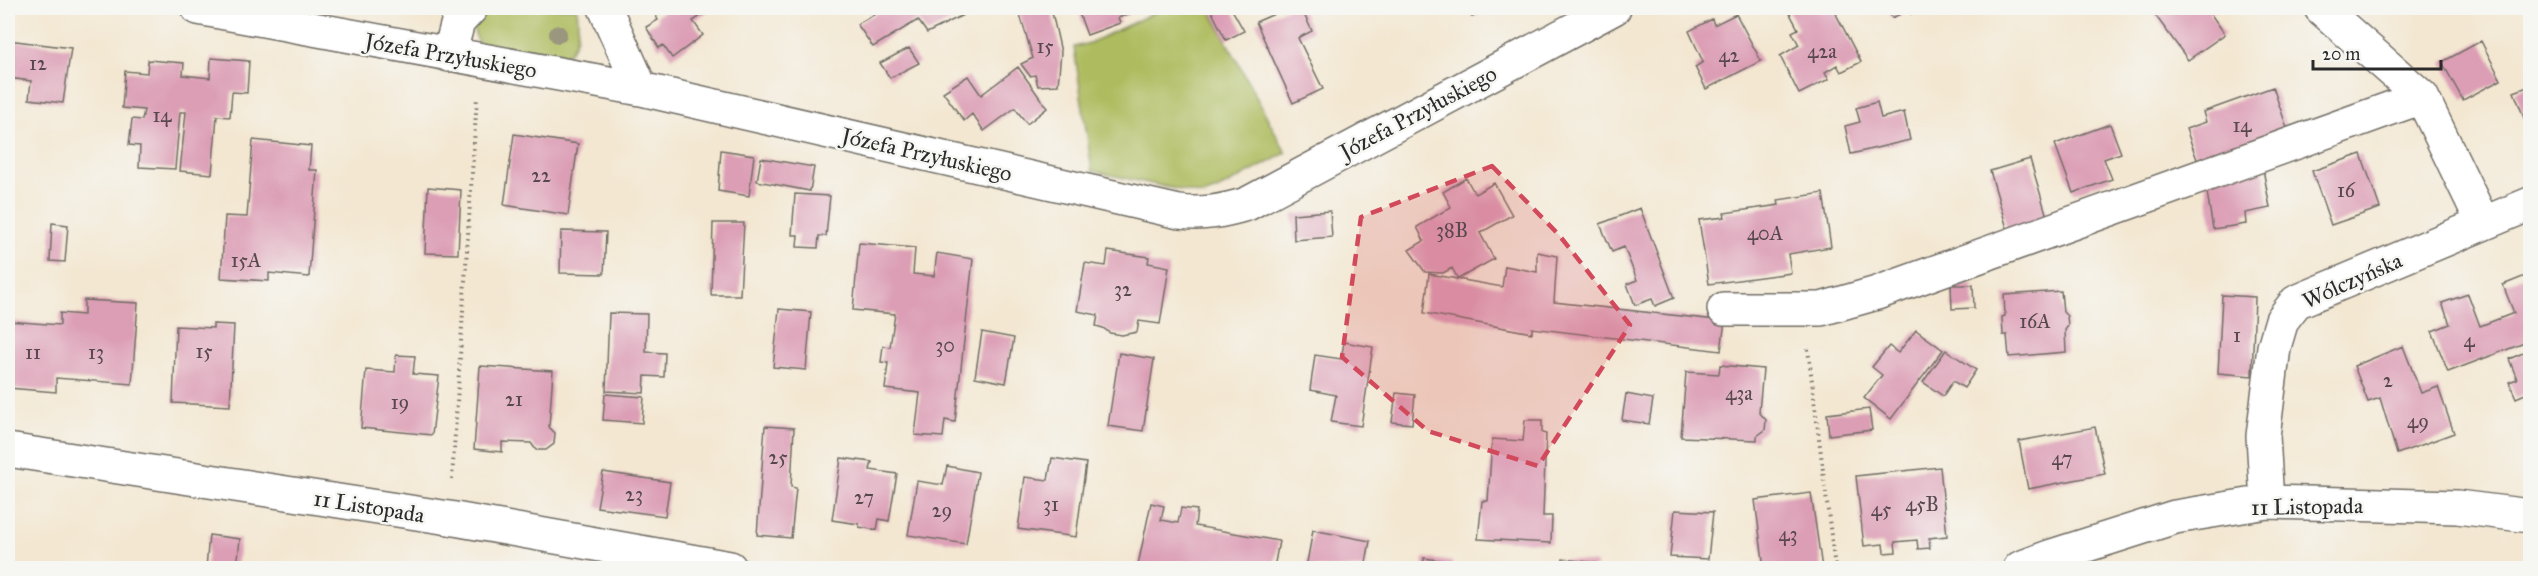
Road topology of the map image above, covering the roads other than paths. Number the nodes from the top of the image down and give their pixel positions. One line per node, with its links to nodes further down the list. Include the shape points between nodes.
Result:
1 (198, 8): 6 (street, Józefa Przyłuskiego)
2 (471, 8): 6 (street, via 458,22)
3 (605, 8): 7 (street)
4 (2321, 8): 8 (street)
5 (1606, 9): 7 (street, Józefa Przyłuskiego, via 1247,204 1202,214 1179,212)
6 (464, 58): 7 (street, Józefa Przyłuskiego)
7 (641, 89)
8 (2422, 97): 10 (street); 11 (street, via 1877,293 1821,309)
9 (2530, 204): 10 (street, Wólczyńska)
10 (2483, 223): 13 (street, Wólczyńska, via 2296,302 2282,320 2274,347 2263,436)
11 (1724, 309)
12 (8, 450): 15 (street, 11 Listopada, via 449,519)
13 (2267, 502): 14 (street, 11 Listopada, via 2457,507); 17 (street, 11 Listopada, via 2175,517)
14 (2530, 516)
15 (654, 562): 16 (street, 11 Listopada)
16 (730, 568)
17 (2020, 568)

